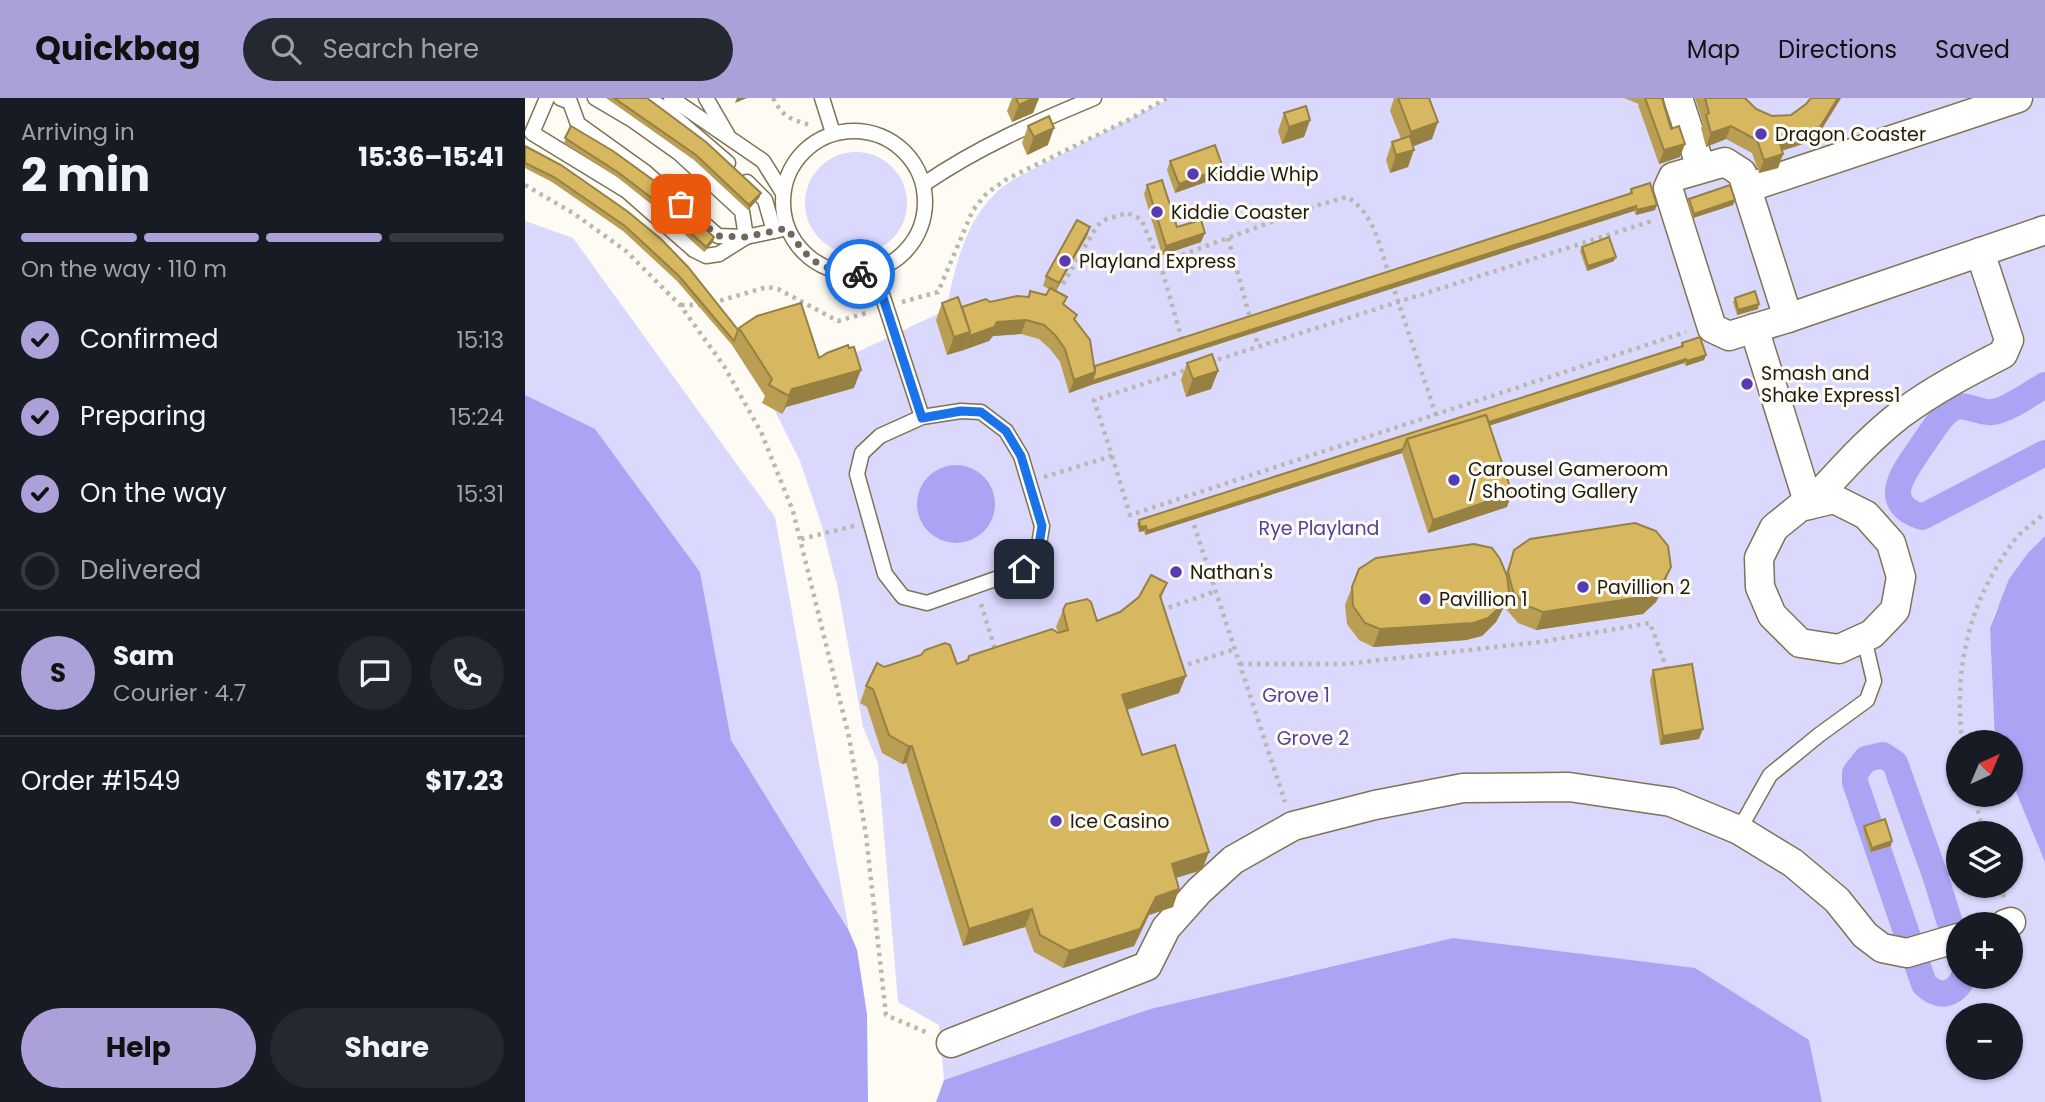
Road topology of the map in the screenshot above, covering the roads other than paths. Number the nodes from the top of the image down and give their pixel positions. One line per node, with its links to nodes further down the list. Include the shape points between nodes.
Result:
1 (547, 98): 20 (lane, via 532,133 627,191 694,250 706,256 719,254)
2 (589, 98): 11 (lane)
3 (595, 98): 20 (lane, via 679,153 742,211)
4 (647, 98): 18 (lane, via 713,148 765,200)
5 (671, 98): 13 (lane)
6 (706, 98): 13 (lane)
7 (822, 98): 12 (lane)
8 (1094, 98): 15 (lane, via 1005,135)
9 (1678, 98): 14 (street)
10 (2018, 98): 16 (street)
11 (565, 100): 20 (lane, via 578,124 645,172 718,236)
12 (833, 133): 15 (lane, via 862,130 889,139 911,158); 17 (lane, via 807,146 789,169)
13 (729, 139): 17 (lane, via 763,161)
14 (1701, 168): 16 (street, via 1725,162 1742,173); 24 (street, via 1673,177 1668,188 1712,328 1729,336)
15 (924, 184): 22 (lane, via 925,215 913,244 891,265)
16 (1747, 188): 23 (street)
17 (783, 192): 18 (lane)
18 (781, 229): 20 (lane); 22 (lane, via 804,254 830,270 861,274)
19 (2045, 230): 21 (street)
20 (746, 237)
21 (1980, 252): 23 (street); 26 (street, via 2009,340 2003,354 1900,415)
22 (874, 270): 25 (lane)
23 (1788, 318): 24 (street)
24 (1754, 328): 26 (street)
25 (922, 418): 25 (lane, via 981,412 1006,431 1021,456 1042,526 1038,551 1024,569 927,603 903,597 885,574 857,474 862,453 880,436)
26 (1809, 505): 27 (street, via 1834,499 1866,515 1891,543 1901,577 1895,610); 27 (street, via 1774,528 1759,558 1760,587 1772,615 1800,643 1839,649)
27 (1864, 638): 28 (lane, via 1874,681 1867,700 1770,775)
28 (1739, 830): 29 (street, via 1793,863 1837,900 1882,948 1907,953); 30 (street, via 1671,802 1569,787 1463,788 1293,826 1233,860 1199,891 1166,928 1147,965)
29 (1946, 942)
30 (951, 1043)

